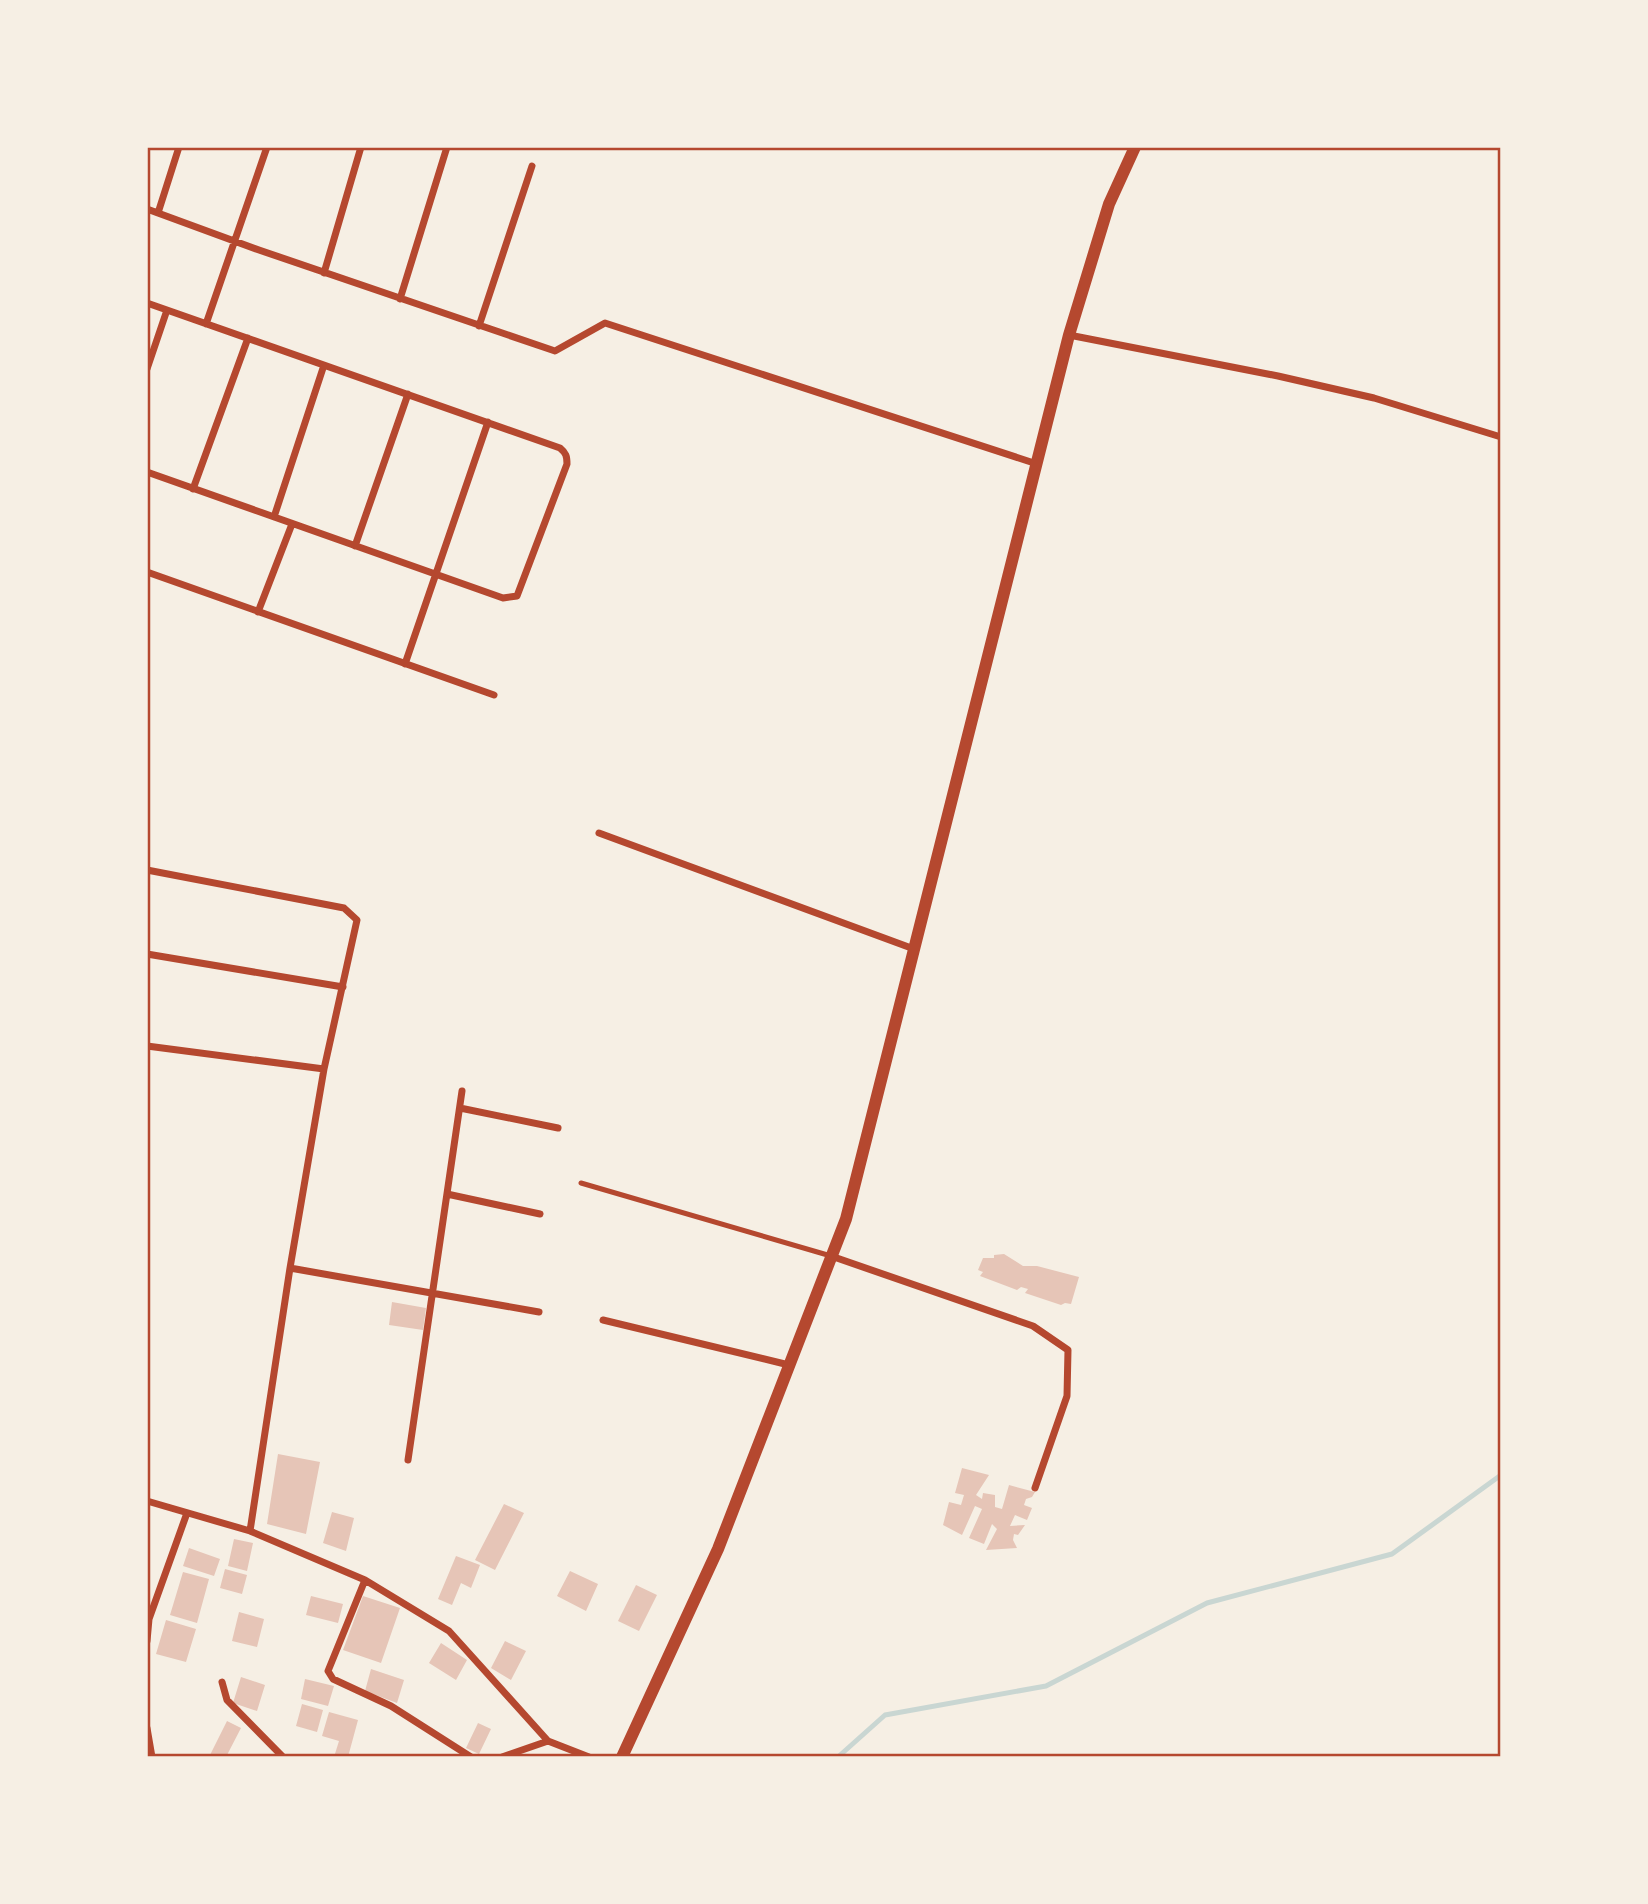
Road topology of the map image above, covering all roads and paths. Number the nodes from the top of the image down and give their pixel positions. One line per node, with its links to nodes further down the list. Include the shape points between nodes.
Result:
1 (179, 147): 8 (street)
2 (267, 147): 9 (street)
3 (361, 147): 10 (street)
4 (447, 147): 11 (street)
5 (1135, 147): 16 (street, via 1109,204)
6 (532, 166): 15 (street)
7 (147, 209): 8 (street)
8 (159, 213): 9 (street)
9 (236, 242): 10 (street); 14 (street)
10 (324, 273): 11 (street)
11 (400, 299): 15 (street)
12 (147, 303): 13 (street)
13 (167, 310): 14 (street); 19 (street)
14 (206, 324): 17 (street)
15 (479, 326): 23 (street, via 555,352 605,323)
16 (1069, 335): 22 (street, via 1374,398); 23 (street)
17 (248, 338): 18 (street); 25 (street)
18 (324, 365): 20 (street); 26 (street)
19 (147, 369)
20 (408, 394): 21 (street); 28 (street)
21 (488, 422): 30 (street); 30 (street, via 560,448 567,464 517,596 503,598)
22 (1501, 437)
23 (1037, 464): 36 (street)
24 (147, 472): 25 (street)
25 (193, 489): 26 (street)
26 (274, 517): 27 (street)
27 (292, 524): 28 (street); 31 (street)
28 (355, 546): 30 (street)
29 (147, 572): 31 (street)
30 (436, 575): 32 (street)
31 (258, 612): 32 (street)
32 (405, 663): 33 (street)
33 (494, 695)
34 (599, 833): 36 (street)
35 (147, 870): 38 (street, via 344,908 358,920)
36 (914, 949): 47 (street, via 846,1219)
37 (147, 954): 38 (street)
38 (343, 987): 40 (street)
39 (147, 1046): 40 (street)
40 (324, 1069): 48 (street)
41 (462, 1091): 42 (street)
42 (460, 1108): 43 (street); 45 (street)
43 (558, 1128)
44 (581, 1183): 47 (lane)
45 (447, 1194): 46 (street); 49 (street)
46 (540, 1214)
47 (831, 1256): 52 (street); 54 (street, via 1033,1326 1068,1350 1067,1396)
48 (290, 1268): 49 (street); 57 (street)
49 (433, 1293): 50 (street); 53 (street)
50 (539, 1311)
51 (603, 1320): 52 (street)
52 (789, 1366): 68 (street, via 718,1549)
53 (408, 1460)
54 (1035, 1488)
55 (147, 1501): 56 (street)
56 (187, 1513): 57 (street); 59 (street, via 149,1619)
57 (250, 1531): 58 (street)
58 (365, 1580): 62 (street, via 449,1631); 65 (street, via 328,1671 332,1679 391,1706)
59 (147, 1641)
60 (222, 1682): 64 (street, via 227,1700)
61 (147, 1728): 63 (street)
62 (548, 1741): 66 (street); 67 (street)
63 (152, 1757)
64 (283, 1757)
65 (471, 1757)
66 (502, 1757)
67 (589, 1757)
68 (622, 1757)

